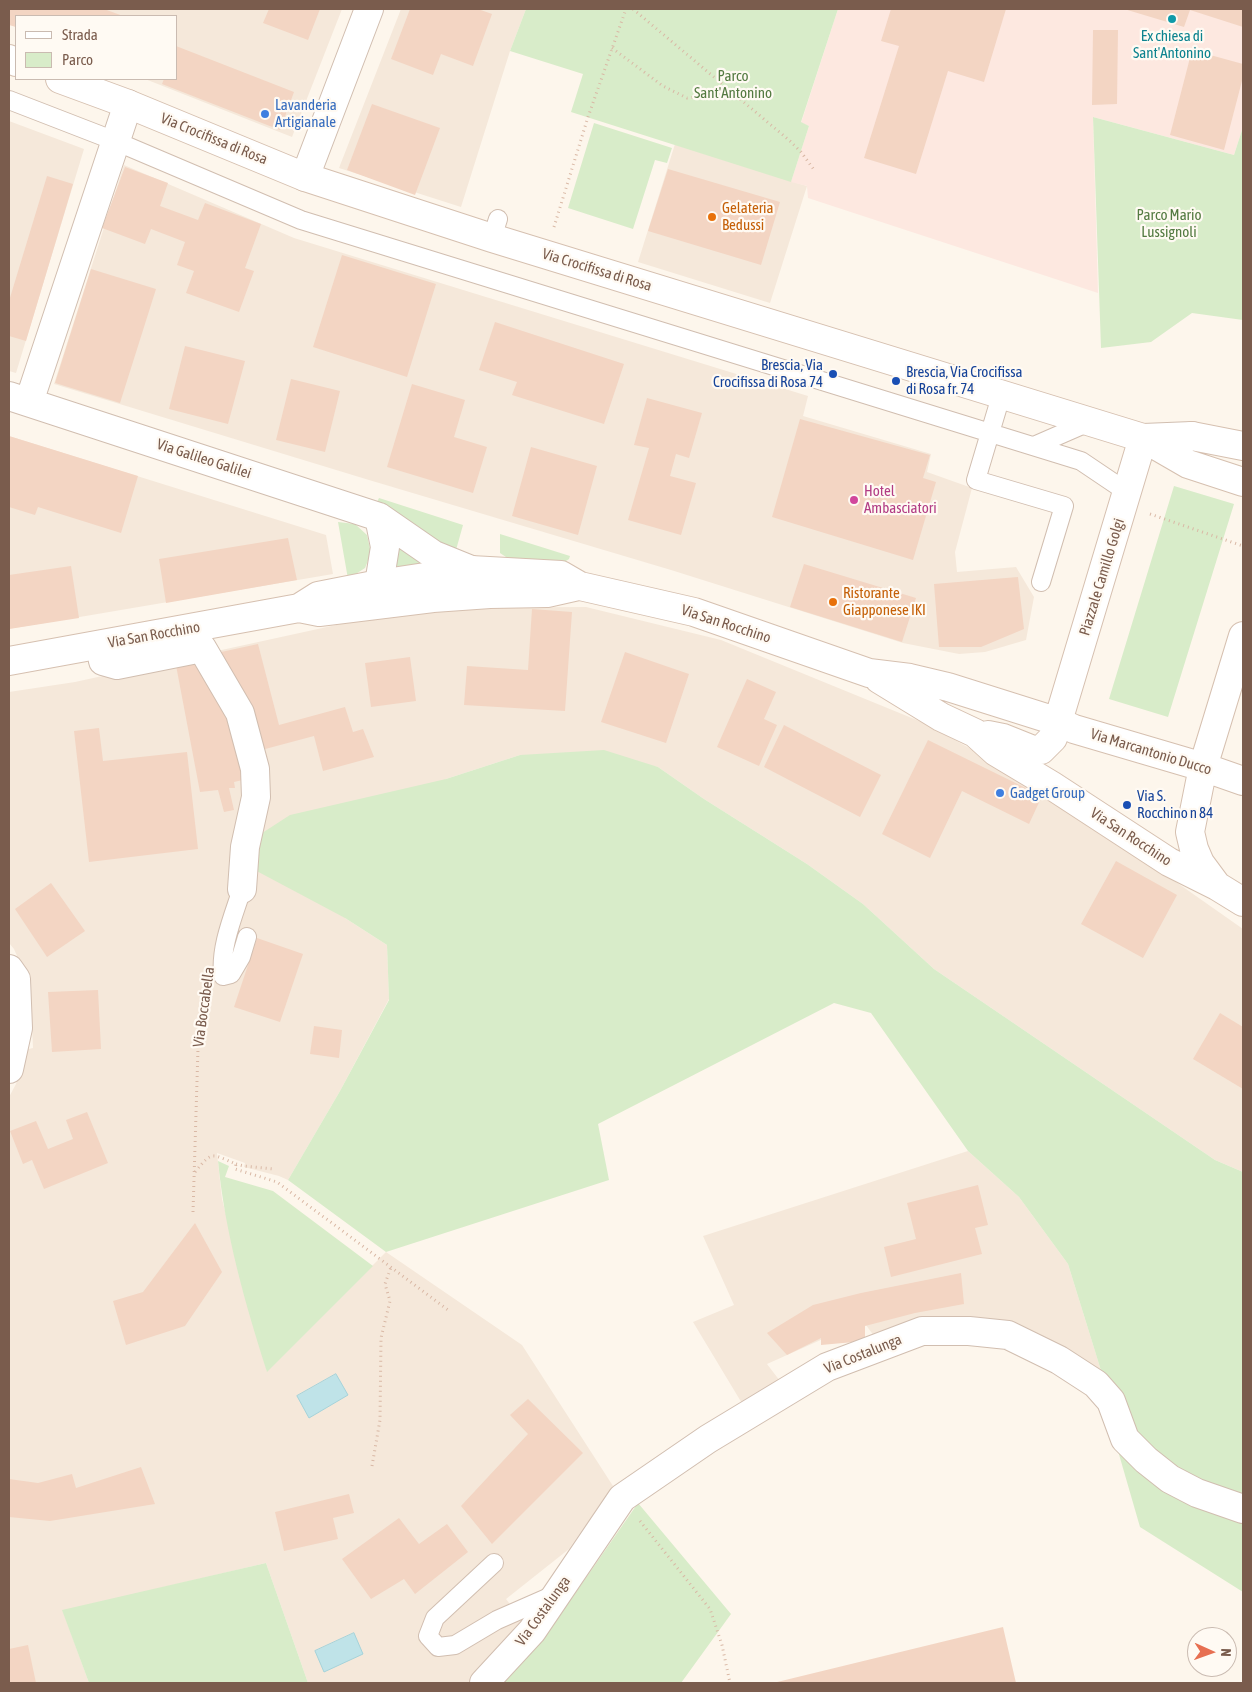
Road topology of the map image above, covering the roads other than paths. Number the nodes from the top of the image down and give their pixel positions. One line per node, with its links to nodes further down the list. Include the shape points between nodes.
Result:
1 (369, 9): 6 (street)
2 (63, 80): 4 (street, Via Crocifissa di Rosa)
3 (9, 100): 5 (lane)
4 (128, 104): 5 (street, Via Galileo Galilei); 6 (street, Via Crocifissa di Rosa)
5 (115, 141): 8 (street, Via Galileo Galilei); 10 (lane, via 301,220)
6 (305, 177): 7 (street, Via Crocifissa di Rosa, via 495,228 545,254)
7 (1001, 396): 9 (street, Via Crocifissa di Rosa); 10 (lane)
8 (19, 399): 16 (street, Via Galileo Galilei)
9 (1090, 422): 11 (street, Via Crocifissa di Rosa); 12 (lane)
10 (990, 433): 12 (lane); 18 (lane, via 976,480 1064,506)
11 (1143, 438): 13 (street, via 1192,436); 14 (street, via 1188,464); 15 (street, Piazzale Camillo Golgi)
12 (1034, 446): 15 (lane, via 1081,461)
13 (1243, 446)
14 (1243, 482)
15 (1125, 499): 26 (street, Piazzale Camillo Golgi)
16 (379, 517): 17 (street, Via Galileo Galilei, via 434,555); 19 (street, via 385,547)
17 (472, 570): 19 (street, Via San Rocchino); 20 (street, Via San Rocchino, via 561,575)
18 (1041, 582)
19 (379, 584): 21 (street, Via San Rocchino, via 318,596)
20 (580, 586): 21 (street, Via San Rocchino, via 547,593 433,598 319,612); 25 (street, Via San Rocchino, via 694,612)
21 (299, 608): 23 (street, Via San Rocchino)
22 (1243, 636): 28 (street)
23 (100, 645): 24 (street, Via San Rocchino); 31 (street, via 103,661 117,665 202,648 240,713 255,769 256,797 245,847)
24 (9, 661)
25 (870, 673): 26 (street, Via San Rocchino, via 948,687); 27 (street, Via San Rocchino, via 941,717)
26 (1059, 722): 27 (street, Piazzale Camillo Golgi, via 1053,738 1041,750); 28 (street, Via Marcantonio Ducco)
27 (974, 733): 30 (street, Via San Rocchino, via 996,752 1169,862)
28 (1203, 767): 29 (street, Via Marcantonio Ducco); 30 (street, via 1190,832 1200,863)
29 (1243, 780)
30 (1217, 886): 32 (street, Via San Rocchino)
31 (242, 889): 33 (lane, via 222,963 223,976 231,974)
32 (1243, 902)
33 (247, 937)
34 (9, 969): 35 (street, via 16,979 18,1028)
35 (9, 1069)
36 (1243, 1510): 38 (street, Via Costalunga, via 1197,1493 1170,1479 1146,1460 1125,1439 1111,1401 1096,1384 1059,1360 1008,1335 922,1331 827,1367 708,1439 622,1498)
37 (494, 1562): 38 (lane, via 435,1618 428,1636 438,1647 455,1645 497,1620)
38 (557, 1594): 39 (street, Via Costalunga, via 532,1631)
39 (484, 1683)

